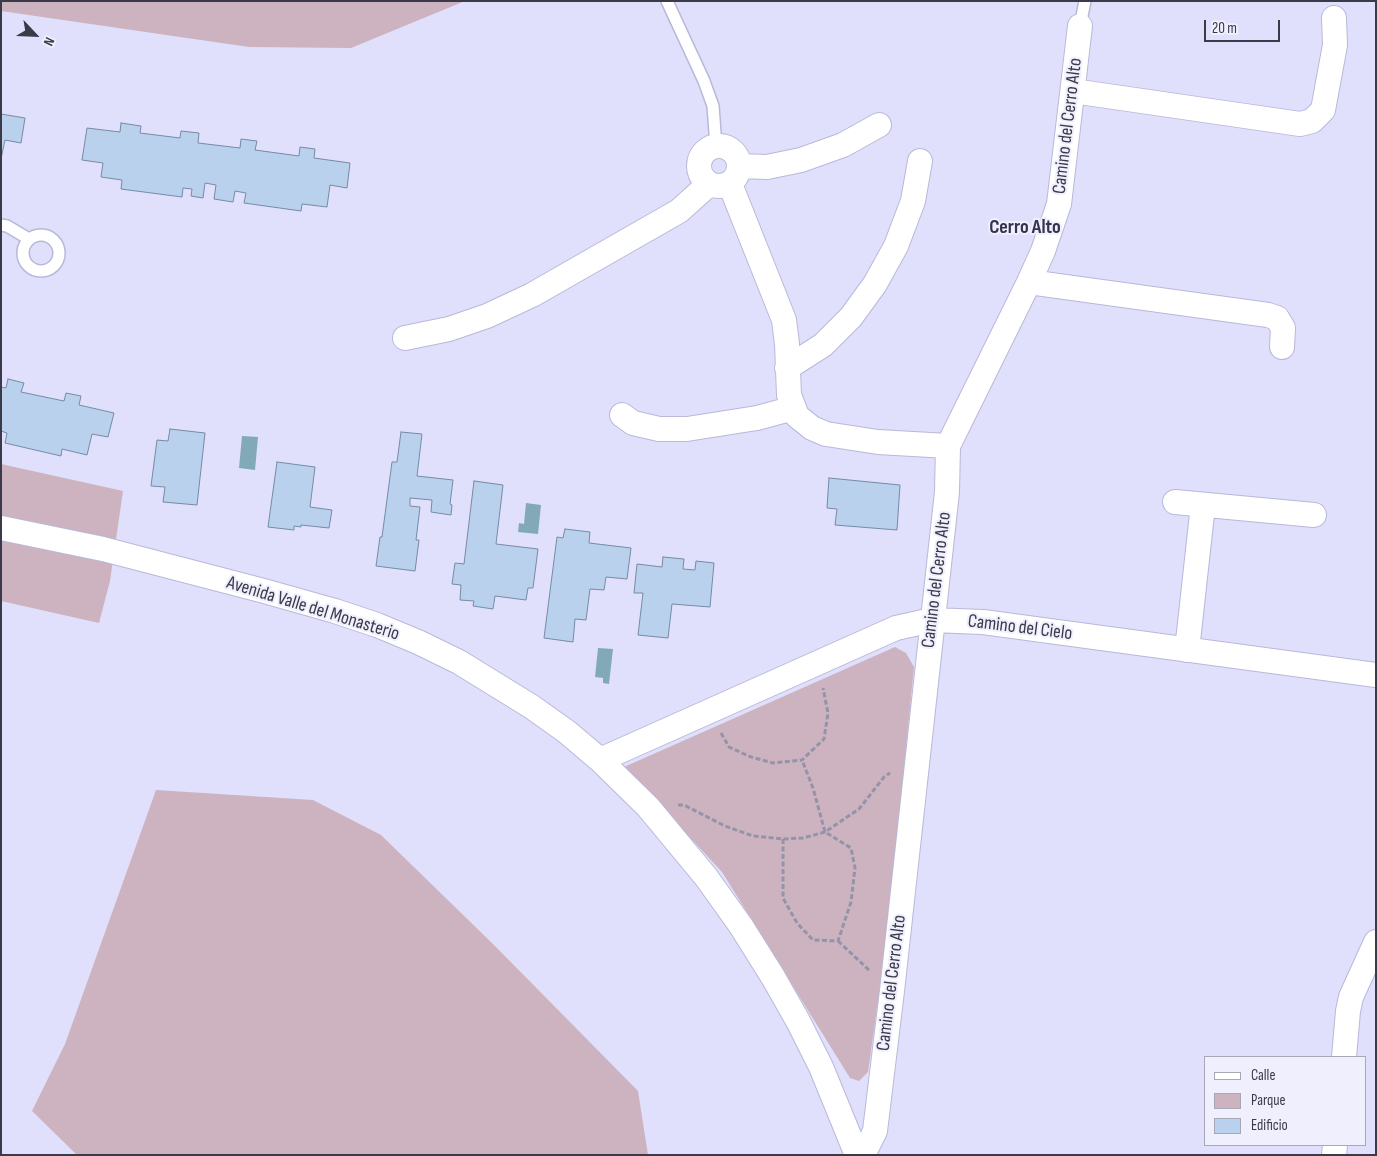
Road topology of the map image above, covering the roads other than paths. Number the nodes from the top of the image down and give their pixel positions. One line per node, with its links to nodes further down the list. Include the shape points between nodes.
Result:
1 (667, 1): 7 (lane, via 713,106)
2 (1085, 1): 4 (lane)
3 (1334, 18): 5 (street, via 1335,45 1323,110 1312,121 1300,124)
4 (1080, 26): 5 (street, Camino del Cerro Alto)
5 (1073, 91): 12 (street, Camino del Cerro Alto, via 1058,204)
6 (879, 125): 9 (street, via 843,144 801,160)
7 (716, 146): 9 (street, via 723,146 735,154); 9 (street, via 705,152 699,163 701,175)
8 (920, 161): 15 (street, via 913,201 896,246 875,284 851,317 822,345)
9 (726, 178): 13 (street, via 679,212 532,295 449,329); 15 (street, via 784,320)
10 (1, 225): 11 (lane)
11 (29, 239)
12 (1029, 282): 14 (street, via 1268,315 1277,318 1283,328); 18 (street, Camino del Cerro Alto)
13 (405, 338)
14 (1282, 347)
15 (787, 368): 16 (street, via 789,395)
16 (794, 408): 17 (street, via 687,429 659,429 633,423); 18 (street, via 797,416 826,434 878,442)
17 (622, 415)
18 (948, 446): 23 (street, Camino del Cerro Alto, via 947,492)
19 (1176, 502): 20 (street)
20 (1203, 504): 21 (street); 24 (street)
21 (1314, 515)
22 (1, 528): 26 (street, Avenida Valle del Monasterio, via 103,549 264,591 377,626 450,658 496,683 560,727)
23 (932, 620): 24 (street, Camino del Cielo, via 983,622); 26 (street, Camino del Cielo, via 896,628); 30 (street, Camino del Cerro Alto, via 875,1131)
24 (1187, 650): 25 (street, Camino del Cielo)
25 (1376, 674)
26 (600, 760): 29 (street, Avenida Valle del Monasterio, via 648,807 706,877 741,926 798,1021 821,1067)
27 (1376, 942): 28 (street, via 1351,997)
28 (1344, 1056)
29 (857, 1155)
30 (863, 1155)

